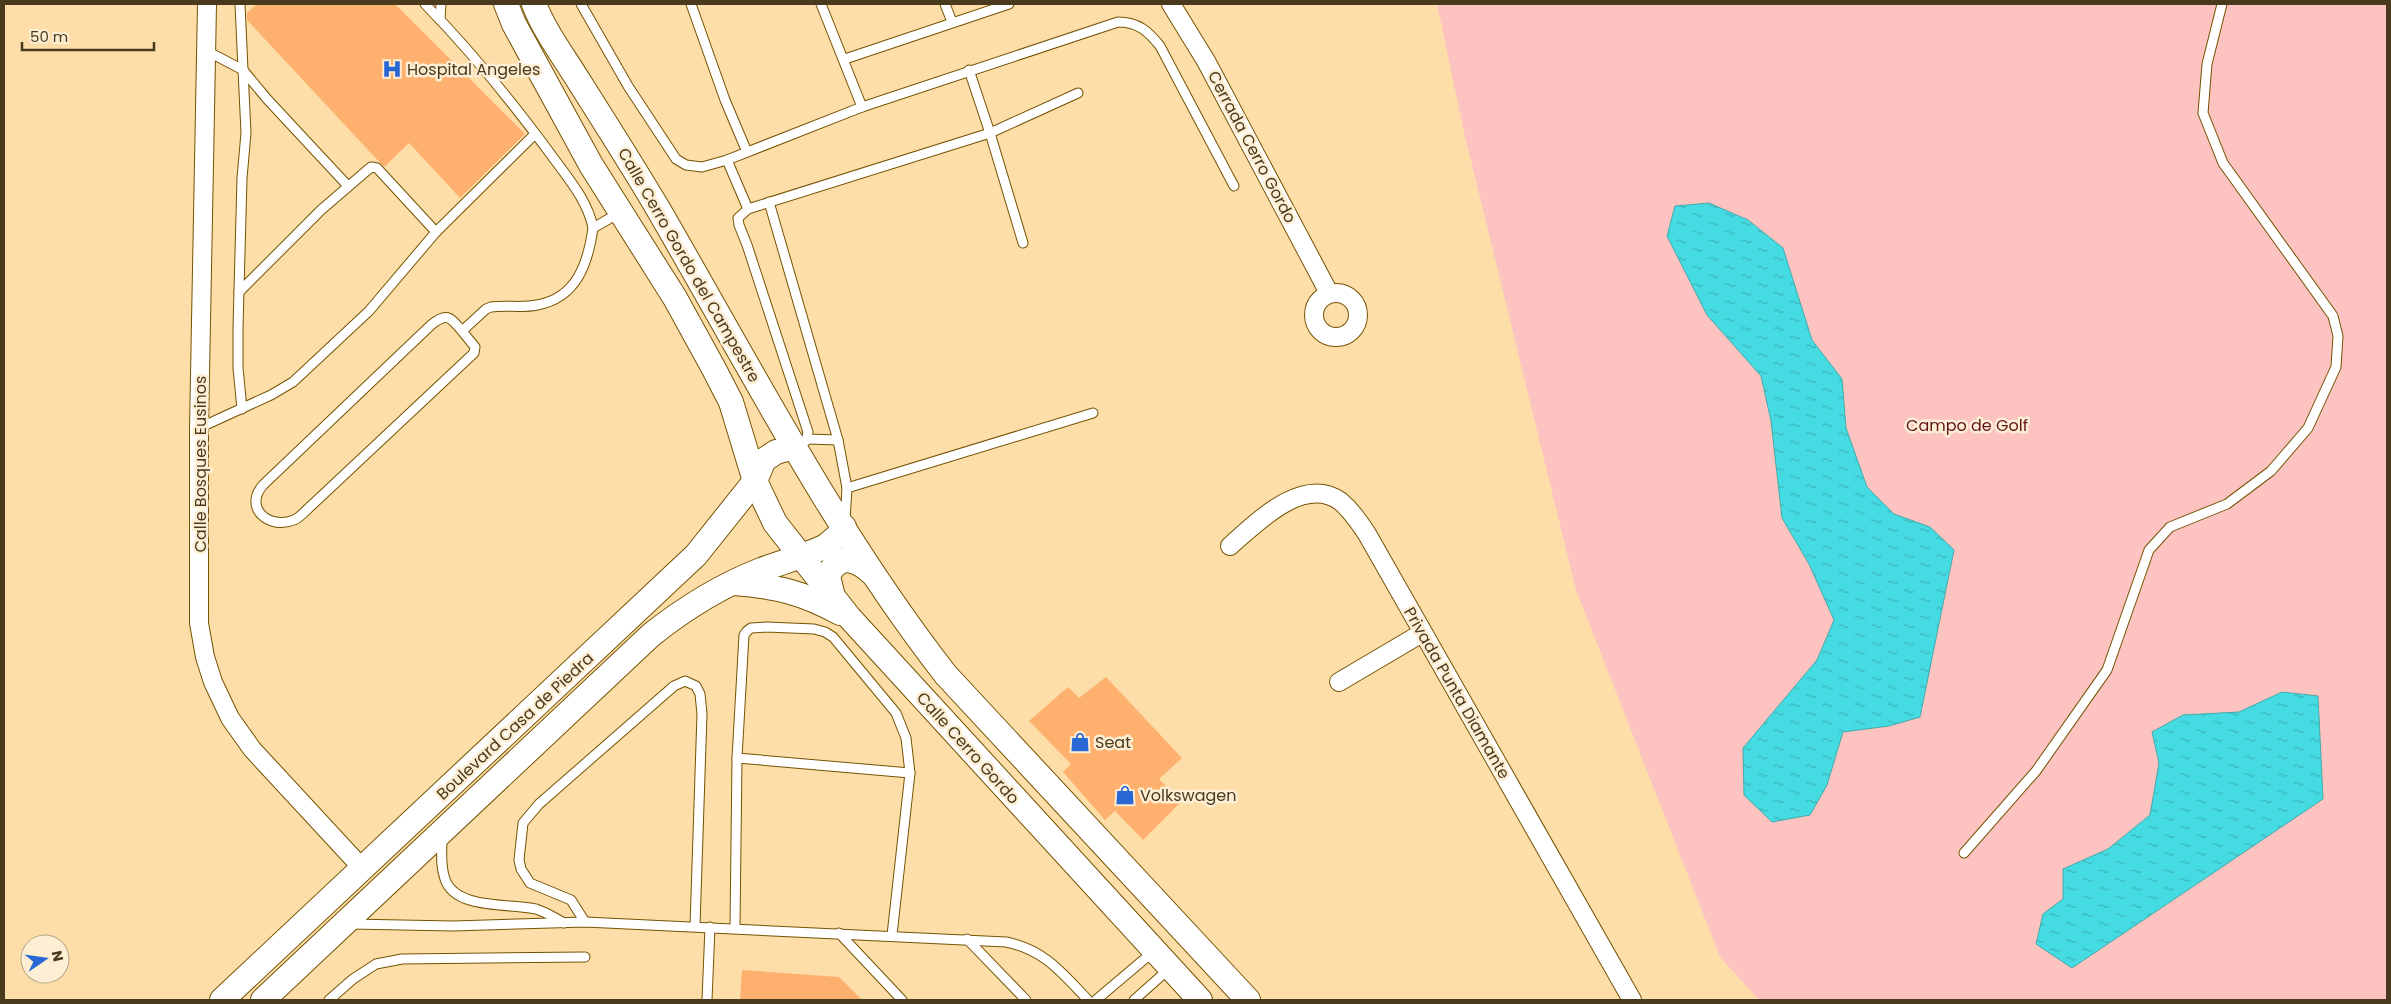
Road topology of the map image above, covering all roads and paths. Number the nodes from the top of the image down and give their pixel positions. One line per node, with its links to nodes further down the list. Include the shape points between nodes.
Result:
1 (207, 4): 16 (street, Calle Bosques Eusinos)
2 (240, 4): 18 (lane)
3 (425, 4): 14 (lane)
4 (441, 4): 14 (lane)
5 (506, 4): 30 (main road, Calle Cerro Gordo del Campestre, via 591,165)
6 (534, 4): 41 (main road, Calle Cerro Gordo del Campestre)
7 (581, 4): 25 (lane, via 628,86 676,159 686,165 702,167)
8 (691, 4): 24 (lane)
9 (821, 4): 17 (lane)
10 (945, 4): 15 (lane)
11 (1009, 4): 15 (lane)
12 (1171, 4): 35 (street, Cerrada Cerro Gordo, via 1206,61)
13 (2222, 4): 56 (lane, via 2207,64 2203,113 2223,163 2333,316 2338,336 2336,367 2308,428 2271,471 2227,504 2170,528 2149,550 2107,670 2036,771)
14 (440, 20): 23 (lane)
15 (952, 22): 17 (lane)
16 (207, 51): 18 (lane); 39 (street, Calle Bosques Eusinos)
17 (845, 59): 21 (lane)
18 (243, 70): 26 (lane); 34 (lane, via 246,133)
19 (969, 70): 21 (lane); 22 (lane); 27 (lane, via 1118,22 1130,22 1149,32 1160,46)
20 (1078, 93): 22 (lane)
21 (862, 107): 24 (lane)
22 (990, 133): 28 (lane); 33 (lane)
23 (535, 134): 31 (lane, via 582,198); 32 (lane)
24 (747, 152): 25 (lane)
25 (727, 160): 29 (lane)
26 (348, 186): 32 (lane, via 367,169 377,168); 34 (lane)
27 (1234, 186)
28 (769, 202): 29 (lane); 40 (lane)
29 (748, 209): 41 (lane, via 740,214 739,226 805,421 808,432)
30 (620, 212): 31 (lane); 42 (main road, Calle Cerro Gordo del Campestre, via 675,298 719,377 740,426)
31 (594, 228): 36 (lane, via 586,265 565,294 536,306 509,304 491,307)
32 (436, 232): 37 (lane, via 369,311 299,376 283,389)
33 (1023, 243)
34 (238, 292): 37 (lane, via 238,368)
35 (1329, 293)
36 (462, 331): 36 (lane, via 475,347 474,353 313,504 295,519 281,523 268,521 260,514 257,492 263,485 430,324 438,318 447,317)
37 (242, 409): 39 (lane)
38 (1093, 413): 43 (lane)
39 (199, 428): 57 (street, Calle Bosques Eusinos, via 199,622 213,682 230,718 252,748)
40 (838, 440): 41 (lane); 43 (lane)
41 (801, 443): 42 (main road, Boulevard Casa de Piedra, via 770,456 761,465); 44 (main road, Calle Cerro Gordo del Campestre)
42 (755, 481): 46 (main road, Calle Cerro Gordo, via 775,523); 57 (main road, Boulevard Casa de Piedra, via 696,555)
43 (847, 488): 44 (lane)
44 (844, 527): 46 (main road, Boulevard Casa de Piedra, via 826,546); 47 (main road, Calle Cerro Gordo)
45 (1230, 546): 51 (street, Privada Punta Diamante, via 1263,517 1295,497 1325,494 1339,500 1367,534)
46 (801, 556): 48 (main road, Boulevard Casa de Piedra); 49 (main road, Calle Cerro Gordo)
47 (873, 574): 49 (main road, via 858,561 847,560 835,565 828,576); 80 (main road, Calle Cerro Gordo, via 946,675)
48 (730, 583): 50 (main road, via 766,585 798,593); 55 (main road, Boulevard Casa de Piedra, via 701,598 651,636)
49 (833, 597): 50 (main road, Calle Cerro Gordo)
50 (849, 618): 67 (main road, Calle Cerro Gordo)
51 (1422, 633): 52 (street); 81 (street, Privada Punta Diamante)
52 (1339, 682)
53 (738, 758): 54 (lane); 54 (lane, via 742,645 747,631 758,627 814,629 833,637 896,713 906,738); 63 (lane)
54 (910, 773): 65 (lane)
55 (442, 832): 59 (lane, via 445,881 460,897 535,909); 60 (main road, Boulevard Casa de Piedra)
56 (1964, 853)
57 (363, 869): 70 (main road, Boulevard Casa de Piedra)
58 (585, 922): 59 (lane); 61 (lane); 61 (lane, via 571,900 538,887 525,877 519,860 523,823 539,804 674,686 685,681 696,686 702,714)
59 (564, 923): 60 (lane)
60 (345, 924): 71 (main road, Boulevard Casa de Piedra)
61 (694, 926): 62 (lane)
62 (710, 926): 63 (lane); 73 (lane)
63 (735, 928): 64 (lane)
64 (840, 933): 65 (lane); 74 (lane)
65 (892, 935): 66 (lane)
66 (967, 939): 75 (lane); 76 (lane, via 1006,942 1036,952 1054,964)
67 (1154, 951): 69 (main road, Calle Cerro Gordo); 77 (lane)
68 (585, 956): 72 (lane, via 402,959 376,964)
69 (1170, 968): 78 (lane); 79 (main road, Calle Cerro Gordo)
70 (222, 1000)
71 (263, 1000)
72 (329, 1000)
73 (707, 1000)
74 (902, 1000)
75 (1026, 1000)
76 (1088, 1000)
77 (1096, 1000)
78 (1134, 1000)
79 (1200, 1000)
80 (1248, 1000)
81 (1632, 1000)

